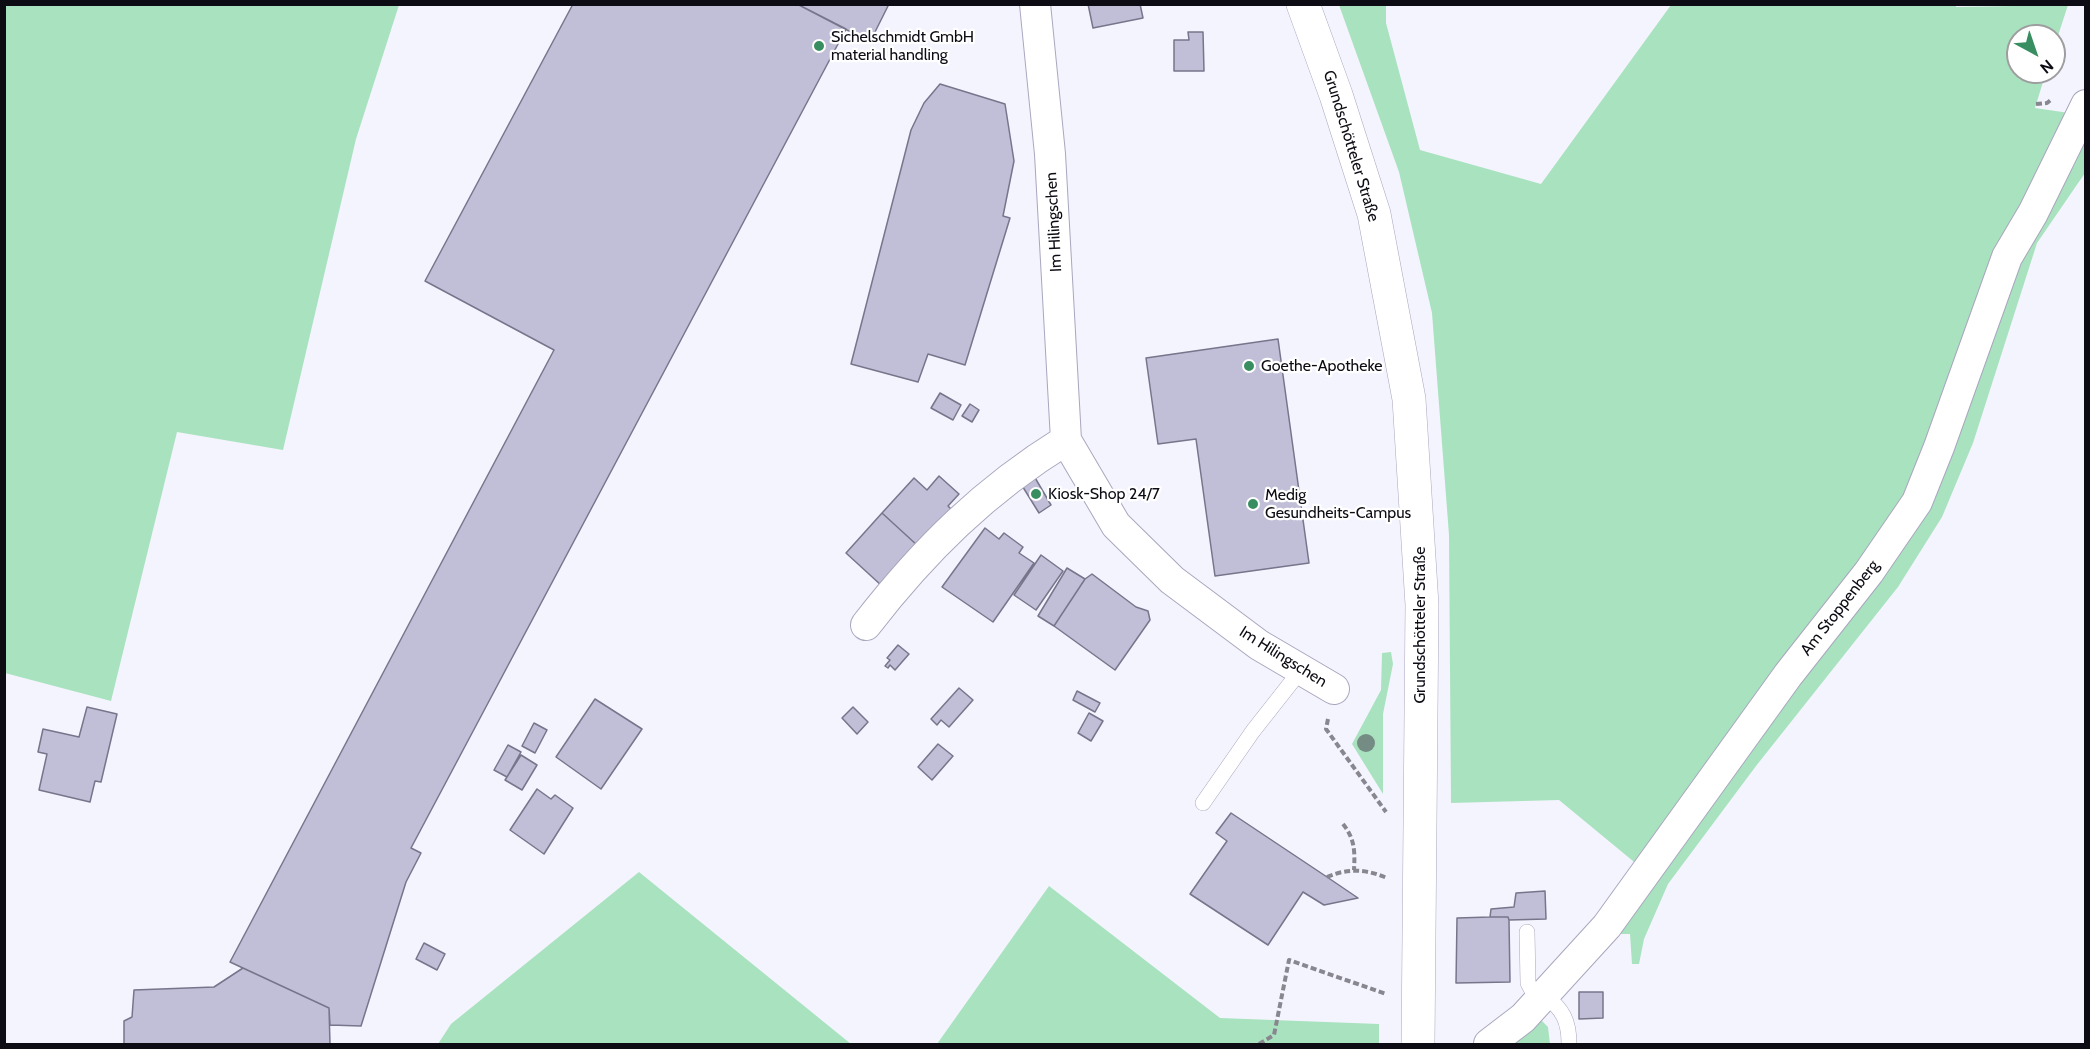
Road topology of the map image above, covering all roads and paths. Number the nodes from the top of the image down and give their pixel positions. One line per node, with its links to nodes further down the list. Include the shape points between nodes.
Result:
1 (1035, 4): 4 (street, Im Hilingschen, via 1050,154)
2 (1303, 4): 10 (main road, Grundschötteler Straße, via 1374,214 1410,399 1422,605)
3 (2085, 105): 15 (street, Am Stoppenberg, via 2033,213 2007,257 1917,502 1607,926)
4 (1066, 440): 5 (street, via 988,494 945,533); 6 (street, Im Hilingschen, via 1116,525 1172,580 1259,645)
5 (866, 625)
6 (1301, 670): 7 (street, Im Hilingschen); 8 (lane)
7 (1334, 689): 10 (path, via 1326,729)
8 (1203, 803)
9 (1343, 824): 11 (path, via 1351,833 1355,848)
10 (1420, 857): 13 (main road, Grundschötteler Straße)
11 (1354, 870): 12 (path); 13 (path, via 1377,874)
12 (1327, 877)
13 (1420, 893): 16 (main road, Grundschötteler Straße)
14 (1527, 932): 15 (lane, via 1528,983)
15 (1541, 998): 19 (street, Am Stoppenberg); 20 (lane, via 1564,1014)
16 (1418, 1006): 17 (path, via 1289,960 1274,1035); 18 (main road, Grundschötteler Straße)
17 (1259, 1044)
18 (1418, 1044)
19 (1489, 1044)
20 (1569, 1044)

